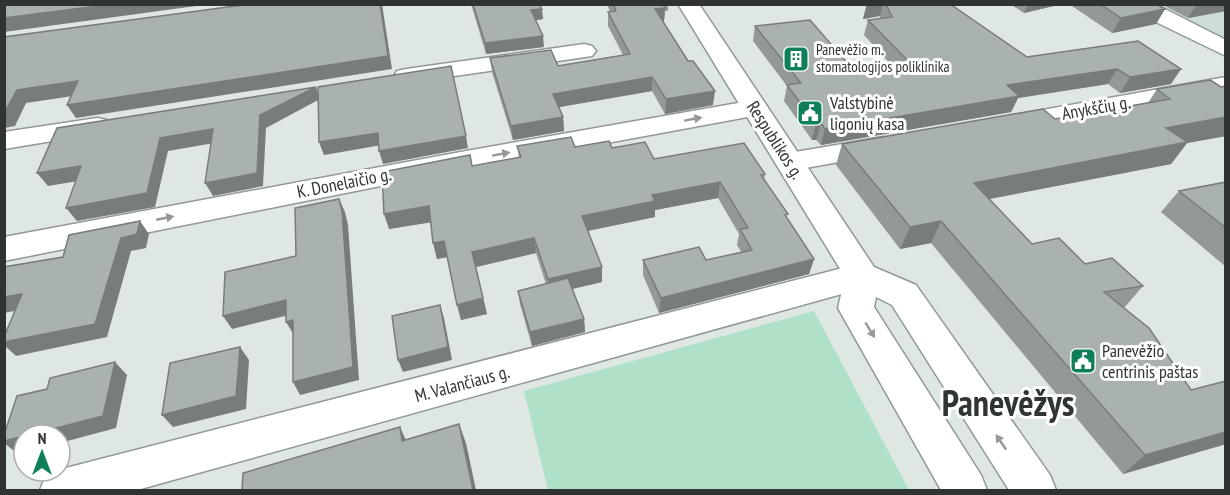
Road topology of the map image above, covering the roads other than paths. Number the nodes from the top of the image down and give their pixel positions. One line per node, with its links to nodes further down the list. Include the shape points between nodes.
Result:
1 (688, 4): 7 (street, Respublikos g.)
2 (1137, 4): 3 (street)
3 (1226, 49)
4 (584, 51): 5 (street)
5 (387, 79)
6 (1226, 85): 9 (street, Anykščių g.)
7 (755, 108): 12 (street, Respublikos g.); 13 (street, K. Donelaičio g., one-way to 7)
8 (120, 123): 10 (street)
9 (987, 127)
10 (4, 141)
11 (907, 142): 12 (street)
12 (789, 162): 14 (street, Respublikos g.)
13 (4, 249)
14 (862, 276): 15 (street, M. Valančiaus g.); 16 (street, one-way to 16, via 856,308); 17 (street, one-way to 14, via 903,295)
15 (62, 490)
16 (965, 490)
17 (1034, 490)

